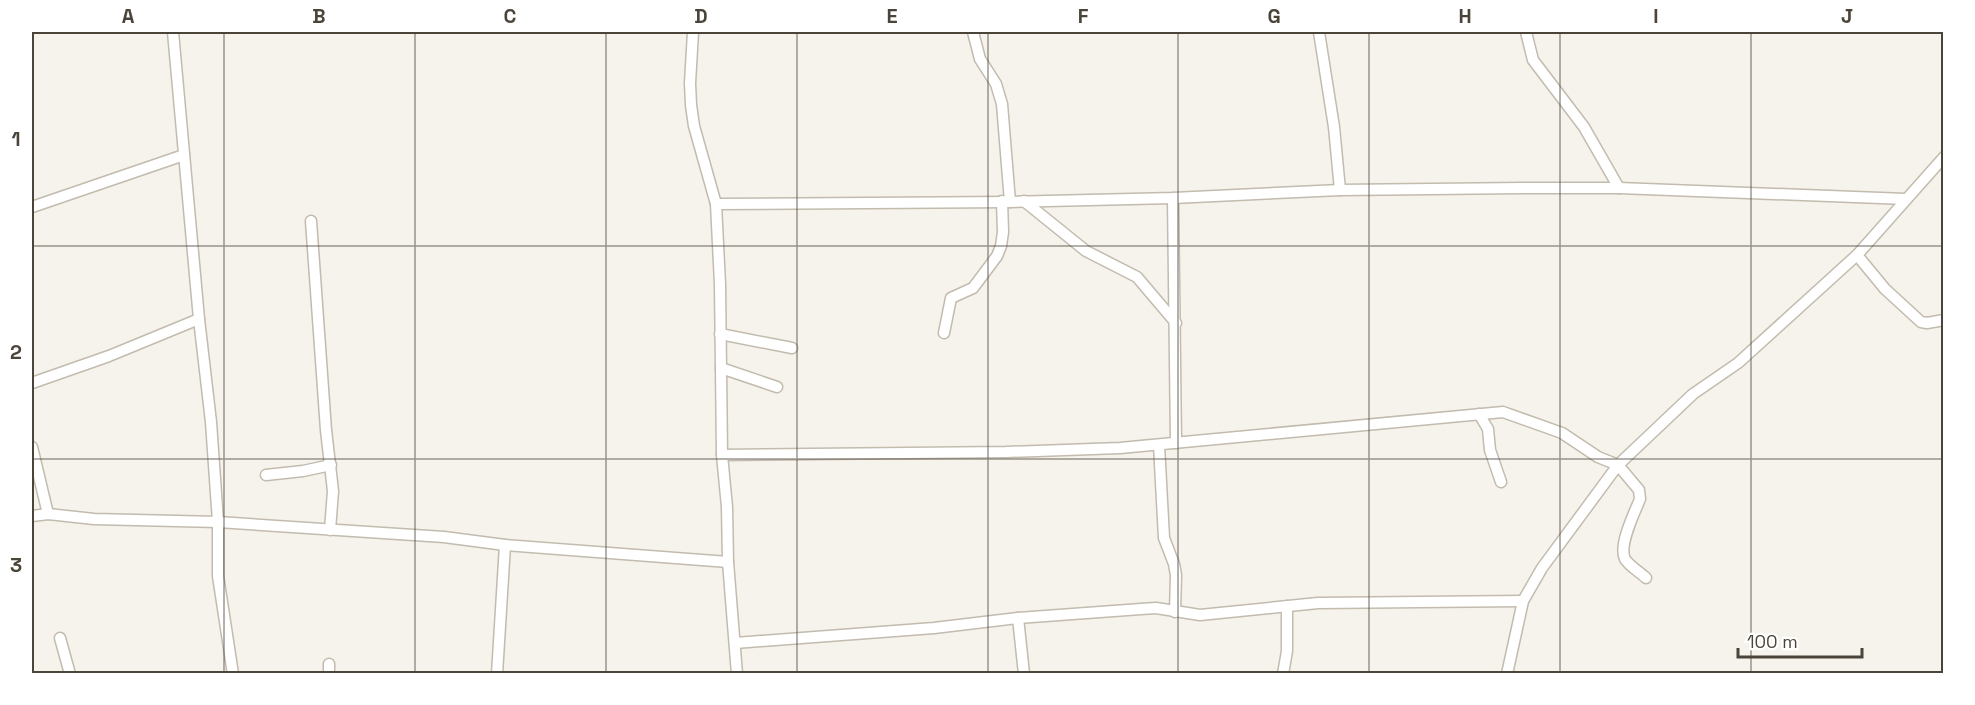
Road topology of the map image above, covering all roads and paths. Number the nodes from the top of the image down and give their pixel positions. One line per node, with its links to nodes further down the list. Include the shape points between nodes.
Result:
1 (173, 32): 6 (street)
2 (693, 32): 14 (street, via 690,83 694,126)
3 (973, 32): 12 (street, via 980,58 996,84 1002,104)
4 (1320, 32): 9 (street)
5 (1526, 32): 8 (street, via 1533,60 1584,127)
6 (184, 155): 15 (street); 18 (street)
7 (1944, 157): 11 (street)
8 (1619, 188): 9 (street); 11 (street)
9 (1340, 190): 10 (street)
10 (1173, 198): 13 (street); 20 (street)
11 (1905, 199): 17 (street)
12 (1006, 201): 13 (street); 14 (street); 22 (street, via 999,251 973,288 951,298)
13 (1023, 201): 20 (street, via 1093,256 1140,279)
14 (716, 204): 21 (street)
15 (32, 207)
16 (311, 221): 32 (street)
17 (1857, 255): 19 (street, via 1885,289 1921,322); 33 (street, via 1738,363 1693,394)
18 (199, 319): 25 (street); 38 (street)
19 (1944, 320)
20 (1176, 324): 28 (street)
21 (720, 333): 23 (street); 24 (street)
22 (944, 333)
23 (792, 348)
24 (721, 368): 26 (street); 31 (street)
25 (32, 383)
26 (777, 387)
27 (1479, 414): 28 (street); 33 (street, via 1503,412 1553,429); 35 (street, via 1488,429 1490,450)
28 (1176, 443): 29 (street)
29 (1159, 445): 31 (street, via 1064,451); 45 (street, via 1164,538 1176,575)
30 (32, 447): 36 (street)
31 (722, 455): 41 (street)
32 (331, 465): 34 (street); 39 (street)
33 (1618, 465): 42 (street, via 1639,490 1640,499 1623,556); 43 (street, via 1542,568)
34 (266, 475)
35 (1502, 482)
36 (48, 514): 37 (street); 38 (street)
37 (32, 516)
38 (218, 522): 39 (street); 50 (street, via 218,576)
39 (330, 531): 40 (street, via 444,537)
40 (505, 545): 41 (street); 51 (street)
41 (728, 562): 48 (street)
42 (1646, 578)
43 (1523, 601): 44 (street); 55 (street)
44 (1287, 606): 45 (street, via 1200,615); 54 (street)
45 (1175, 612): 46 (street, via 1156,608)
46 (1018, 618): 48 (street); 53 (street)
47 (60, 638): 49 (street)
48 (735, 643): 52 (street)
49 (70, 674)
50 (232, 674)
51 (497, 674)
52 (737, 674)
53 (1024, 674)
54 (1283, 674)
55 (1507, 674)

